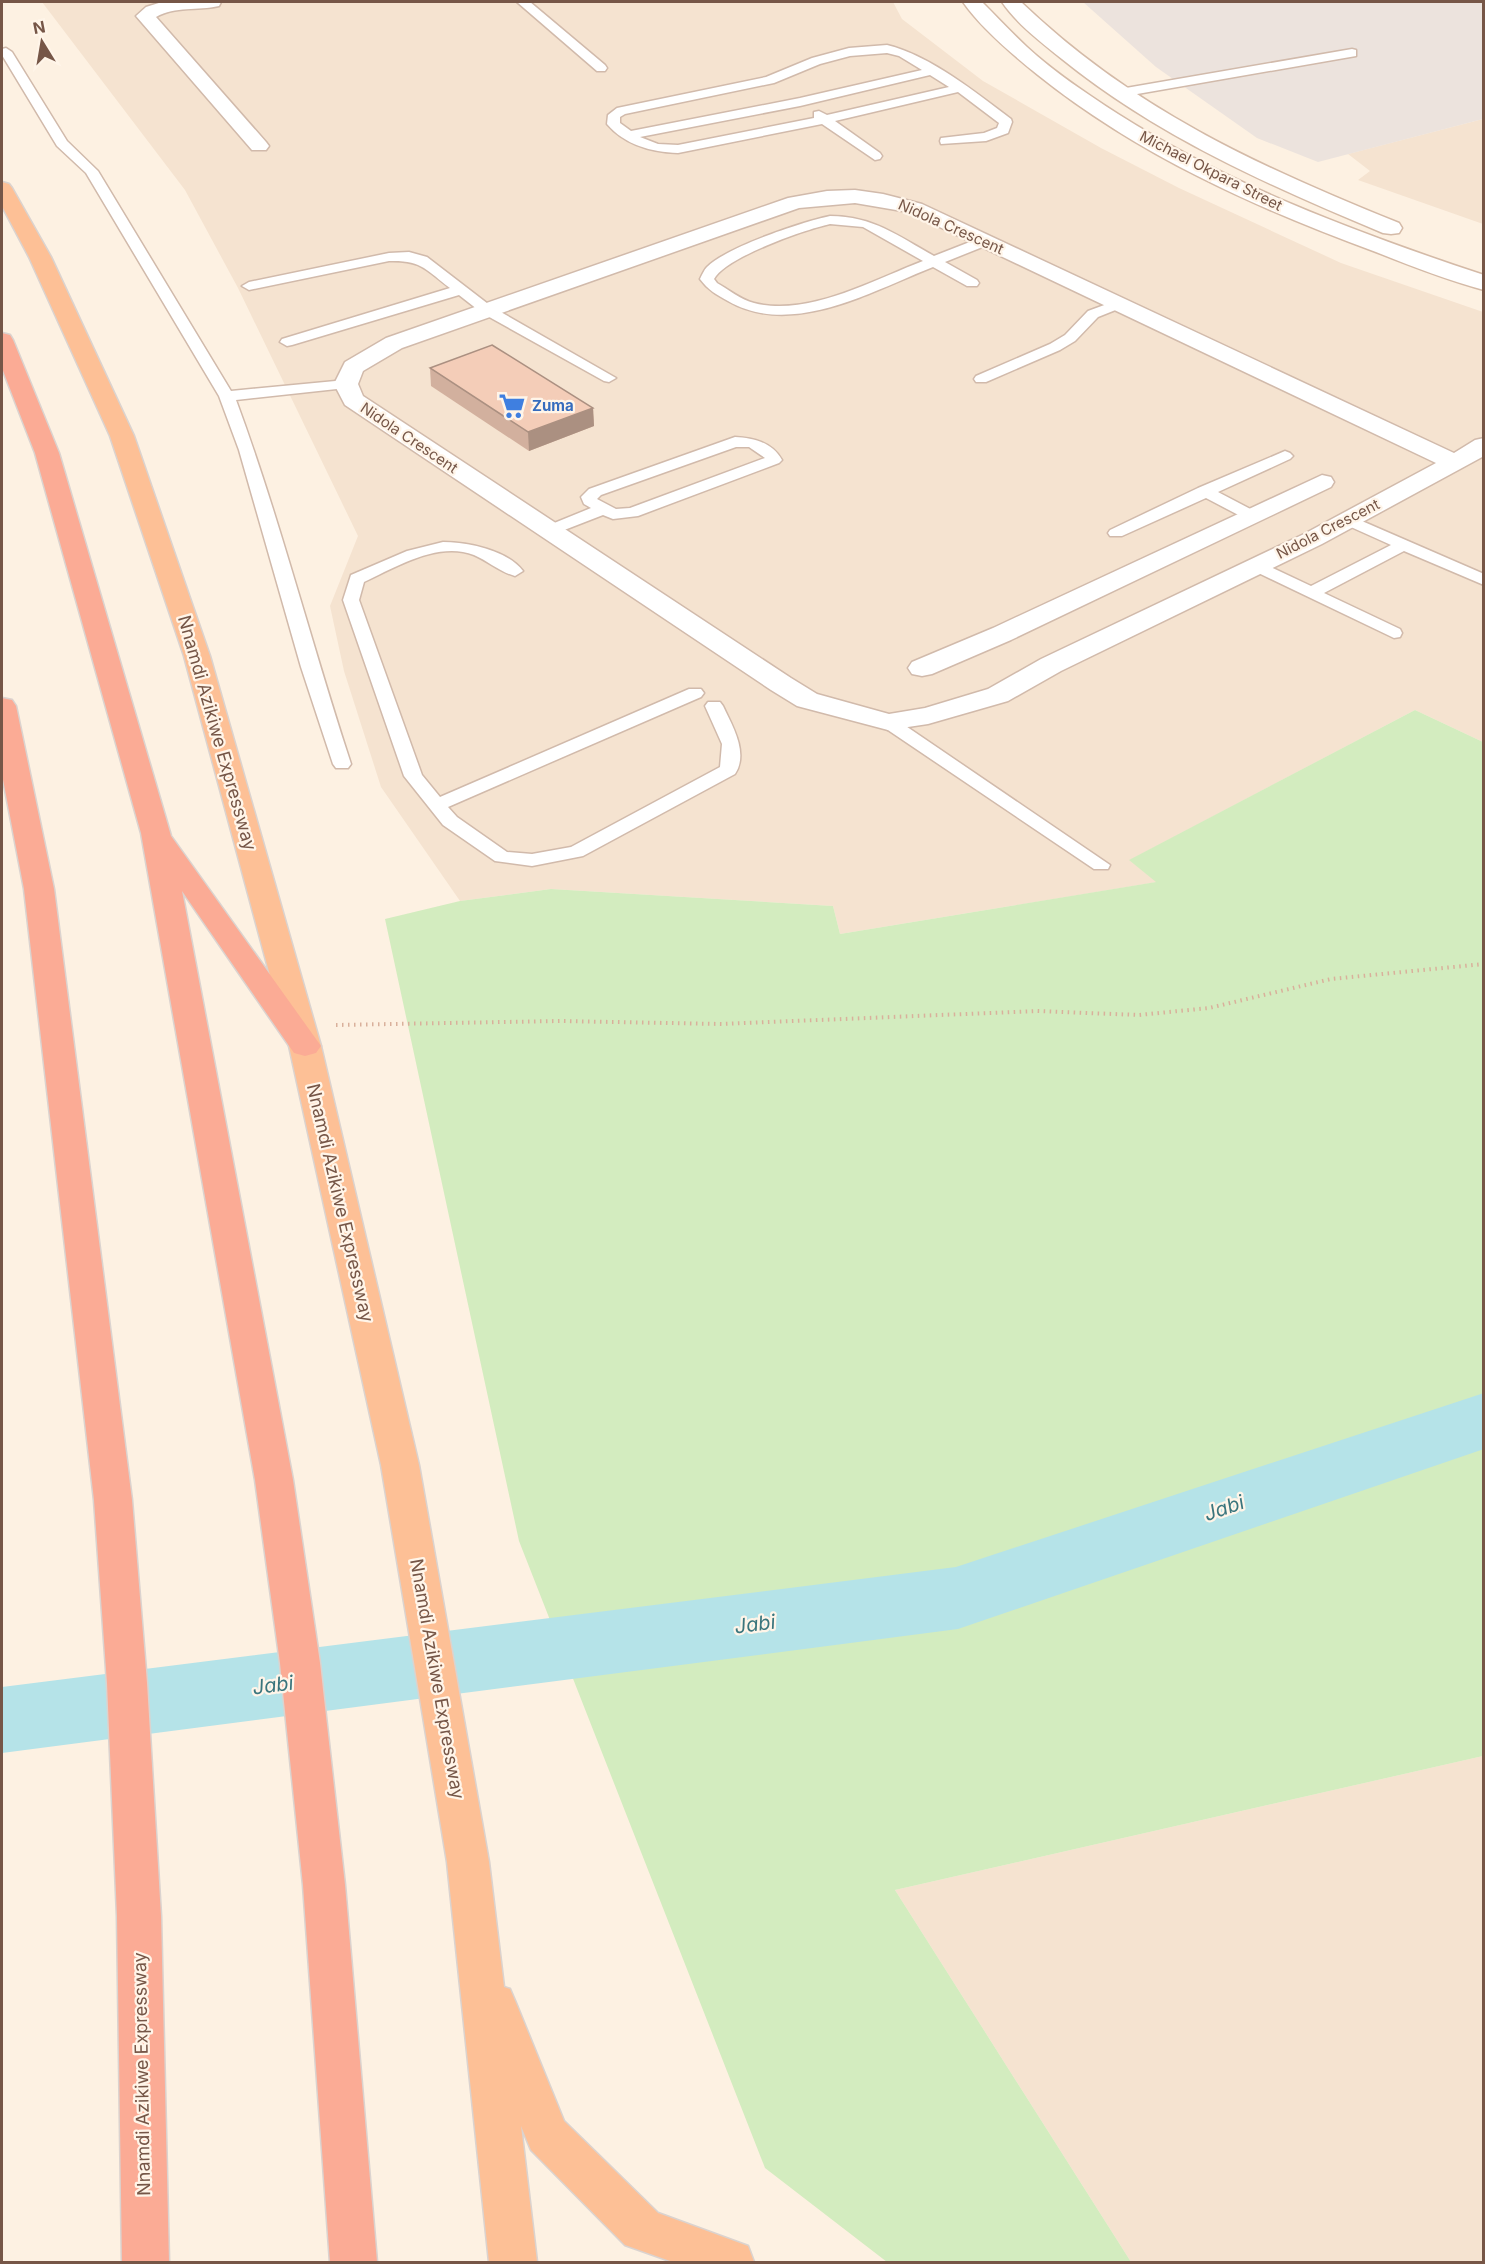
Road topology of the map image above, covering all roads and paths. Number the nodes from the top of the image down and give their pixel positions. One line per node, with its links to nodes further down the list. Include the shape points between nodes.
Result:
1 (212, 2): 16 (street, via 167,6 145,16)
2 (523, 2): 7 (lane)
3 (972, 2): 23 (street, Michael Okpara Street, via 1050,76 1174,155 1348,235)
4 (1011, 2): 11 (street, Michael Okpara Street, via 1079,65)
5 (6, 52): 33 (lane, via 62,143 91,171)
6 (1352, 53): 11 (lane)
7 (601, 68)
8 (932, 71): 9 (lane, via 903,53 872,49 816,61); 10 (lane); 12 (lane)
9 (770, 80): 12 (lane); 14 (lane, via 621,111 614,116 613,124)
10 (960, 88): 13 (lane); 15 (lane, via 1006,122 1003,130 986,137)
11 (1120, 93): 19 (street, Michael Okpara Street, via 1251,167)
12 (800, 102): 13 (lane); 14 (lane)
13 (826, 119): 14 (lane, via 678,149 656,149); 17 (lane)
14 (627, 136)
15 (946, 141)
16 (259, 146)
17 (875, 156)
18 (2, 188): 62 (highway, Nnamdi Azikiwe Expressway, via 40,258 122,436 197,656)
19 (1413, 236)
20 (986, 241): 21 (lane); 26 (street, Nidola Crescent); 27 (street, Nidola Crescent, via 915,208 857,195 830,196 795,202)
21 (934, 262): 21 (lane, via 867,224 830,220 807,225 728,258 707,279 748,307 798,310 834,301); 22 (lane)
22 (972, 283)
23 (1484, 283)
24 (249, 286): 25 (lane, via 409,256 422,260)
25 (460, 290): 27 (lane); 29 (lane)
26 (1118, 304): 31 (lane, via 1093,314 1070,338 1055,347); 36 (street, Nidola Crescent)
27 (487, 310): 30 (lane); 32 (street, Nidola Crescent, via 394,343 353,367)
28 (2, 340): 59 (highway, via 47,453)
29 (287, 342)
30 (609, 378)
31 (981, 379)
32 (346, 384): 33 (lane); 42 (street, Nidola Crescent, via 353,400)
33 (226, 396): 57 (lane, via 247,450)
34 (1484, 446): 36 (street, Nidola Crescent)
35 (1285, 456): 38 (lane)
36 (1455, 463): 40 (street, Nidola Crescent)
37 (1322, 482): 41 (street)
38 (1204, 491): 41 (lane); 43 (lane)
39 (603, 509): 39 (lane, via 613,514 632,513 774,460 753,443 735,442 595,492 590,501); 42 (lane)
40 (1348, 520): 41 (street, Nidola Crescent); 44 (lane)
41 (1279, 524): 45 (street, Nidola Crescent); 50 (street)
42 (548, 531): 56 (street, Nidola Crescent, via 807,700)
43 (1116, 533)
44 (1403, 545): 47 (lane); 48 (lane)
45 (1256, 566): 48 (lane); 51 (street, Nidola Crescent)
46 (515, 571): 58 (lane, via 474,549 449,546 414,553 357,579 351,600 413,776)
47 (1484, 580)
48 (1311, 592): 49 (lane)
49 (1394, 633)
50 (1002, 634): 51 (street); 52 (street)
51 (1051, 665): 56 (street, Nidola Crescent, via 998,694 928,716)
52 (922, 668)
53 (695, 693): 58 (lane)
54 (2, 706): 64 (highway, Nnamdi Azikiwe Expressway, via 39,890 113,1500 128,1683 139,1916)
55 (714, 706): 58 (lane, via 731,744 729,770 576,852 532,860 502,857 450,821)
56 (888, 722): 60 (lane)
57 (342, 764)
58 (436, 805)
59 (156, 833): 62 (highway); 65 (highway, via 274,1480 300,1663 324,1886)
60 (1101, 865)
61 (1484, 964): 62 (path, via 1331,979 1209,1008 1139,1015 1038,1011 722,1024 560,1021)
62 (302, 1036): 63 (highway, Nnamdi Azikiwe Expressway, via 400,1466 468,1862)
63 (479, 1965): 66 (highway, Nnamdi Azikiwe Expressway); 67 (highway, via 548,2135 642,2229)
64 (146, 2262)
65 (354, 2262)
66 (513, 2262)
67 (731, 2262)

